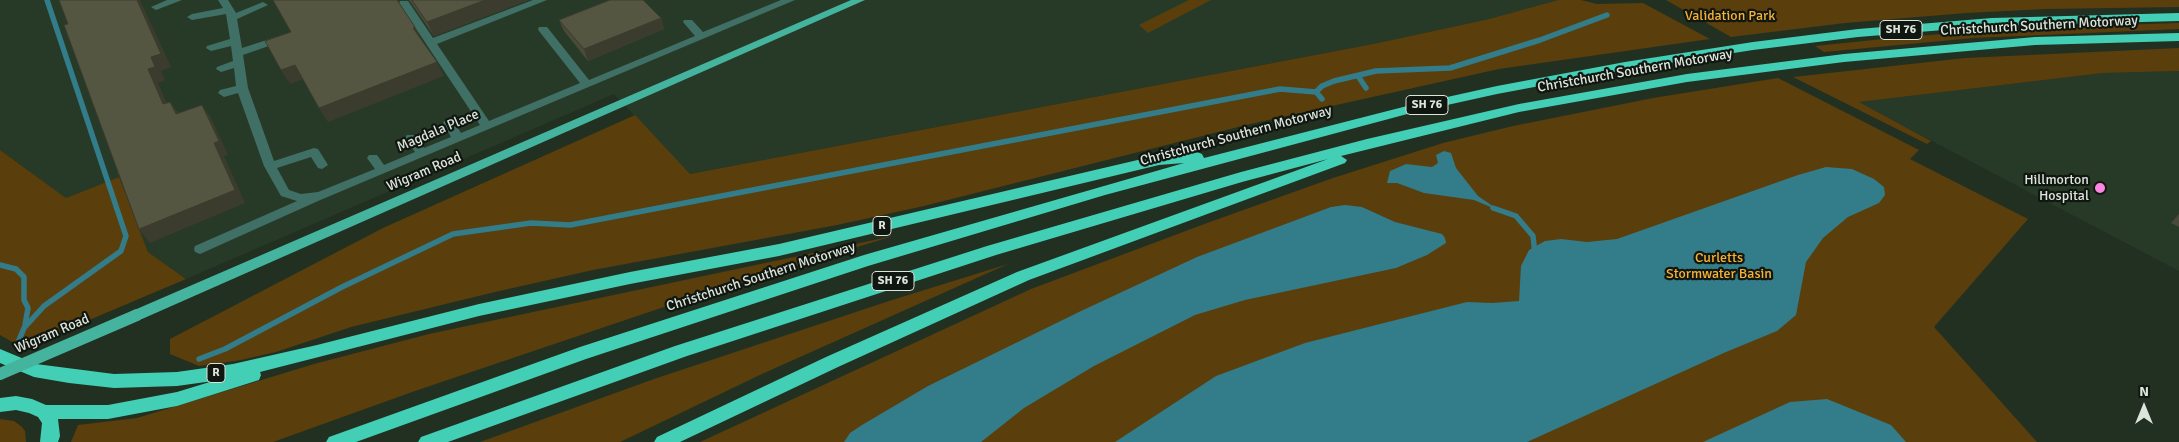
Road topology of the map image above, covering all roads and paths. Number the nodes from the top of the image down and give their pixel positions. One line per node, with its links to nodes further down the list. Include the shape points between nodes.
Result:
1 (177, 0): 7 (street)
2 (542, 0): 17 (street)
3 (790, 0): 13 (street, Magdala Place)
4 (860, 0): 39 (main road, Wigram Road, bridge)
5 (404, 2): 17 (street)
6 (263, 5): 8 (street)
7 (156, 8)
8 (228, 9): 9 (street); 16 (street, Magdala Place)
9 (192, 17)
10 (2179, 17): 30 (highway, Christchurch Southern Motorway / SH 76, via 1992,22 1753,46 1496,90)
11 (688, 22): 13 (street)
12 (543, 29): 21 (street)
13 (701, 36): 21 (street, Magdala Place)
14 (2179, 36): 28 (highway, Christchurch Southern Motorway / SH 76, via 2034,41 1753,69 1528,107)
15 (276, 40): 19 (street)
16 (234, 41): 18 (street); 19 (street, Magdala Place)
17 (431, 42): 25 (street)
18 (211, 48)
19 (237, 59): 20 (street); 22 (street, Magdala Place)
20 (220, 69)
21 (587, 84): 25 (street, Magdala Place)
22 (242, 88): 23 (street); 33 (street, Magdala Place)
23 (224, 93)
24 (449, 123): 27 (street)
25 (487, 126): 27 (street, Magdala Place)
26 (412, 138): 29 (street)
27 (458, 138): 29 (street, Magdala Place)
28 (1367, 144): 44 (highway, Christchurch Southern Motorway / SH 76, via 1130,209 916,274 681,351); 45 (highway, via 1343,159 1023,276)
29 (422, 153): 34 (street, Magdala Place)
30 (1230, 155): 37 (highway, R, via 1159,160 779,250 479,310); 43 (highway, Christchurch Southern Motorway / SH 76, via 981,225 778,289 572,357)
31 (373, 158): 34 (street)
32 (322, 165): 33 (street, via 314,152)
33 (270, 166): 35 (street, Magdala Place, via 285,193 301,198)
34 (382, 170): 35 (street, Magdala Place)
35 (320, 196): 36 (street)
36 (200, 249)
37 (317, 352): 38 (highway, R, via 177,379 114,381 34,370); 41 (highway, via 159,403 108,412)
38 (0, 356)
39 (0, 374)
40 (0, 405): 41 (highway, via 16,403)
41 (44, 412): 42 (highway, via 51,422)
42 (49, 442)
43 (335, 442)
44 (427, 442)
45 (663, 442)

